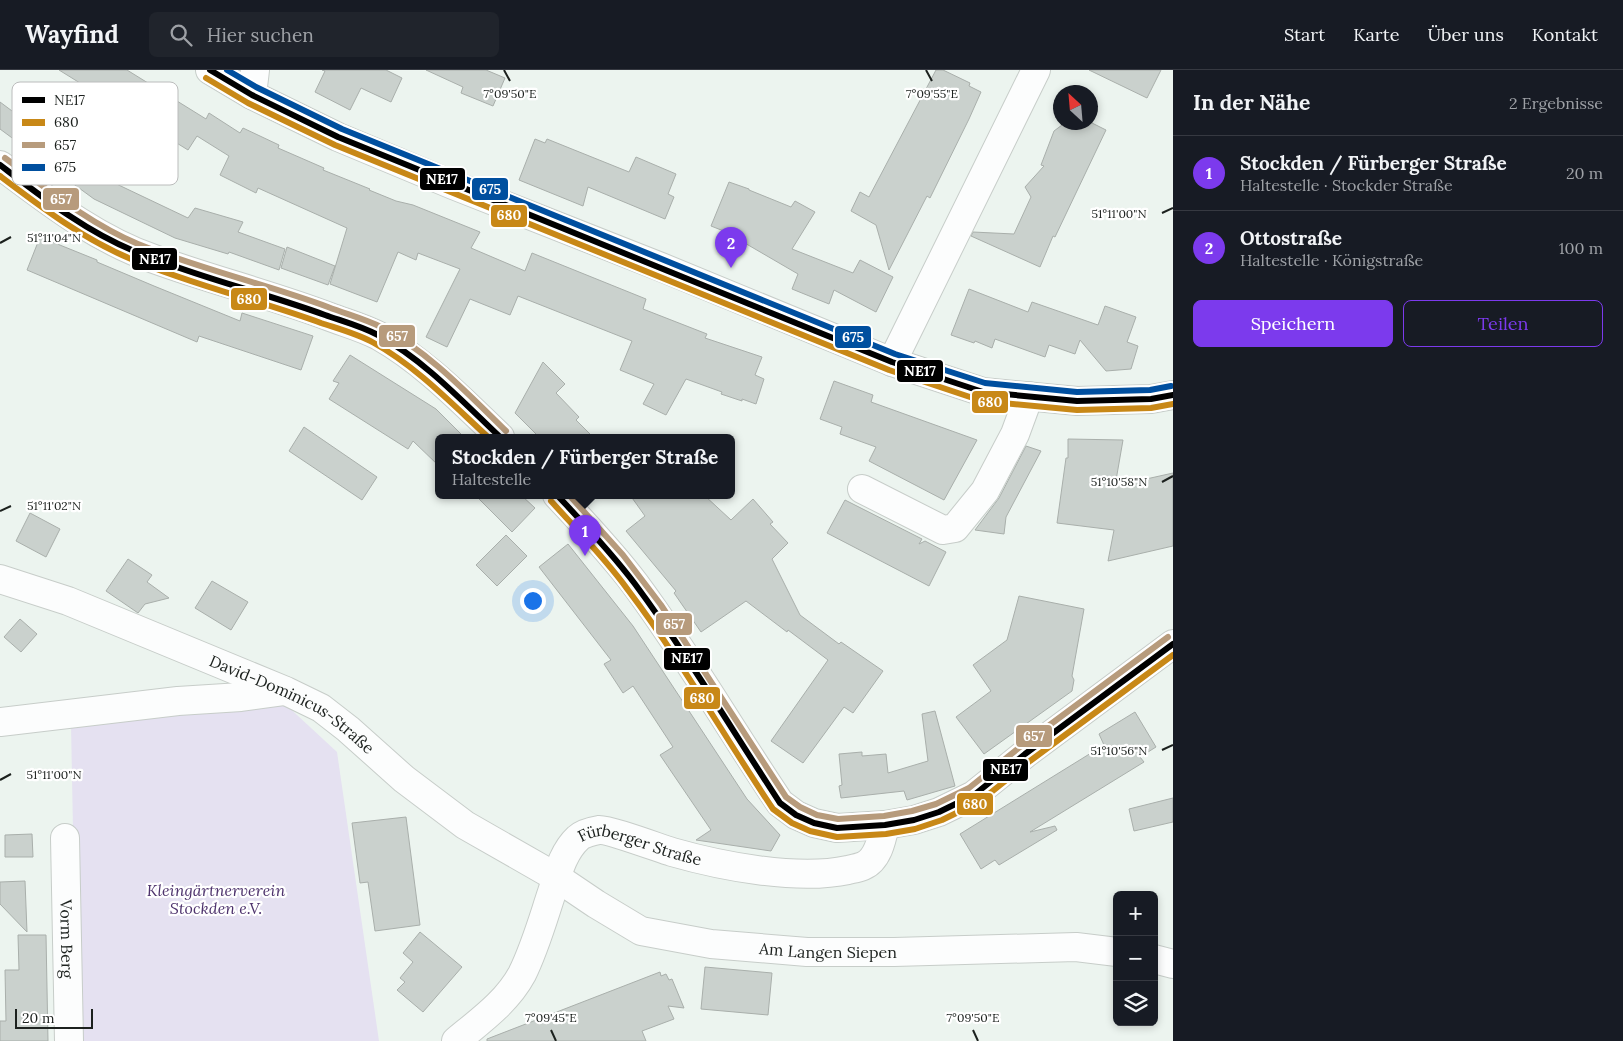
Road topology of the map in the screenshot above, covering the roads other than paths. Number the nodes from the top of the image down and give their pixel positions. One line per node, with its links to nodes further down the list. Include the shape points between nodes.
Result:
1 (210, 70): 3 (street)
2 (1036, 70): 7 (street)
3 (254, 83): 7 (street, via 338,137)
4 (0, 165): 5 (street)
5 (12, 174)
6 (27, 185): 10 (street, via 103,236 152,259 291,302 377,335 421,365)
7 (892, 362): 9 (street, via 983,392)
8 (1173, 395): 9 (street, via 1151,399 1077,401)
9 (1029, 396): 11 (street, via 1015,434 985,491 955,528 943,530)
10 (497, 434)
11 (862, 489)
12 (561, 499): 17 (street, via 634,583 780,802 796,815 837,828)
13 (0, 579): 15 (street, David-Dominicus-Straße, via 68,601)
14 (1173, 644): 17 (street, via 974,795 939,812)
15 (286, 691): 16 (street); 19 (street, David-Dominicus-Straße, via 348,729 404,779 465,825)
16 (0, 722)
17 (885, 824): 19 (street, Fürberger Straße, via 882,841 872,859 863,866 841,871 788,873 735,867 601,830 580,836 566,852)
18 (65, 838): 23 (street, Vorm Berg)
19 (556, 877): 20 (street, Am Langen Siepen, via 641,931 711,944 807,952 1076,947); 24 (street, Fürberger Straße, via 521,974 506,997)
20 (1113, 952)
21 (1158, 960): 22 (street)
22 (1173, 964)
23 (68, 1041)
24 (456, 1041)

